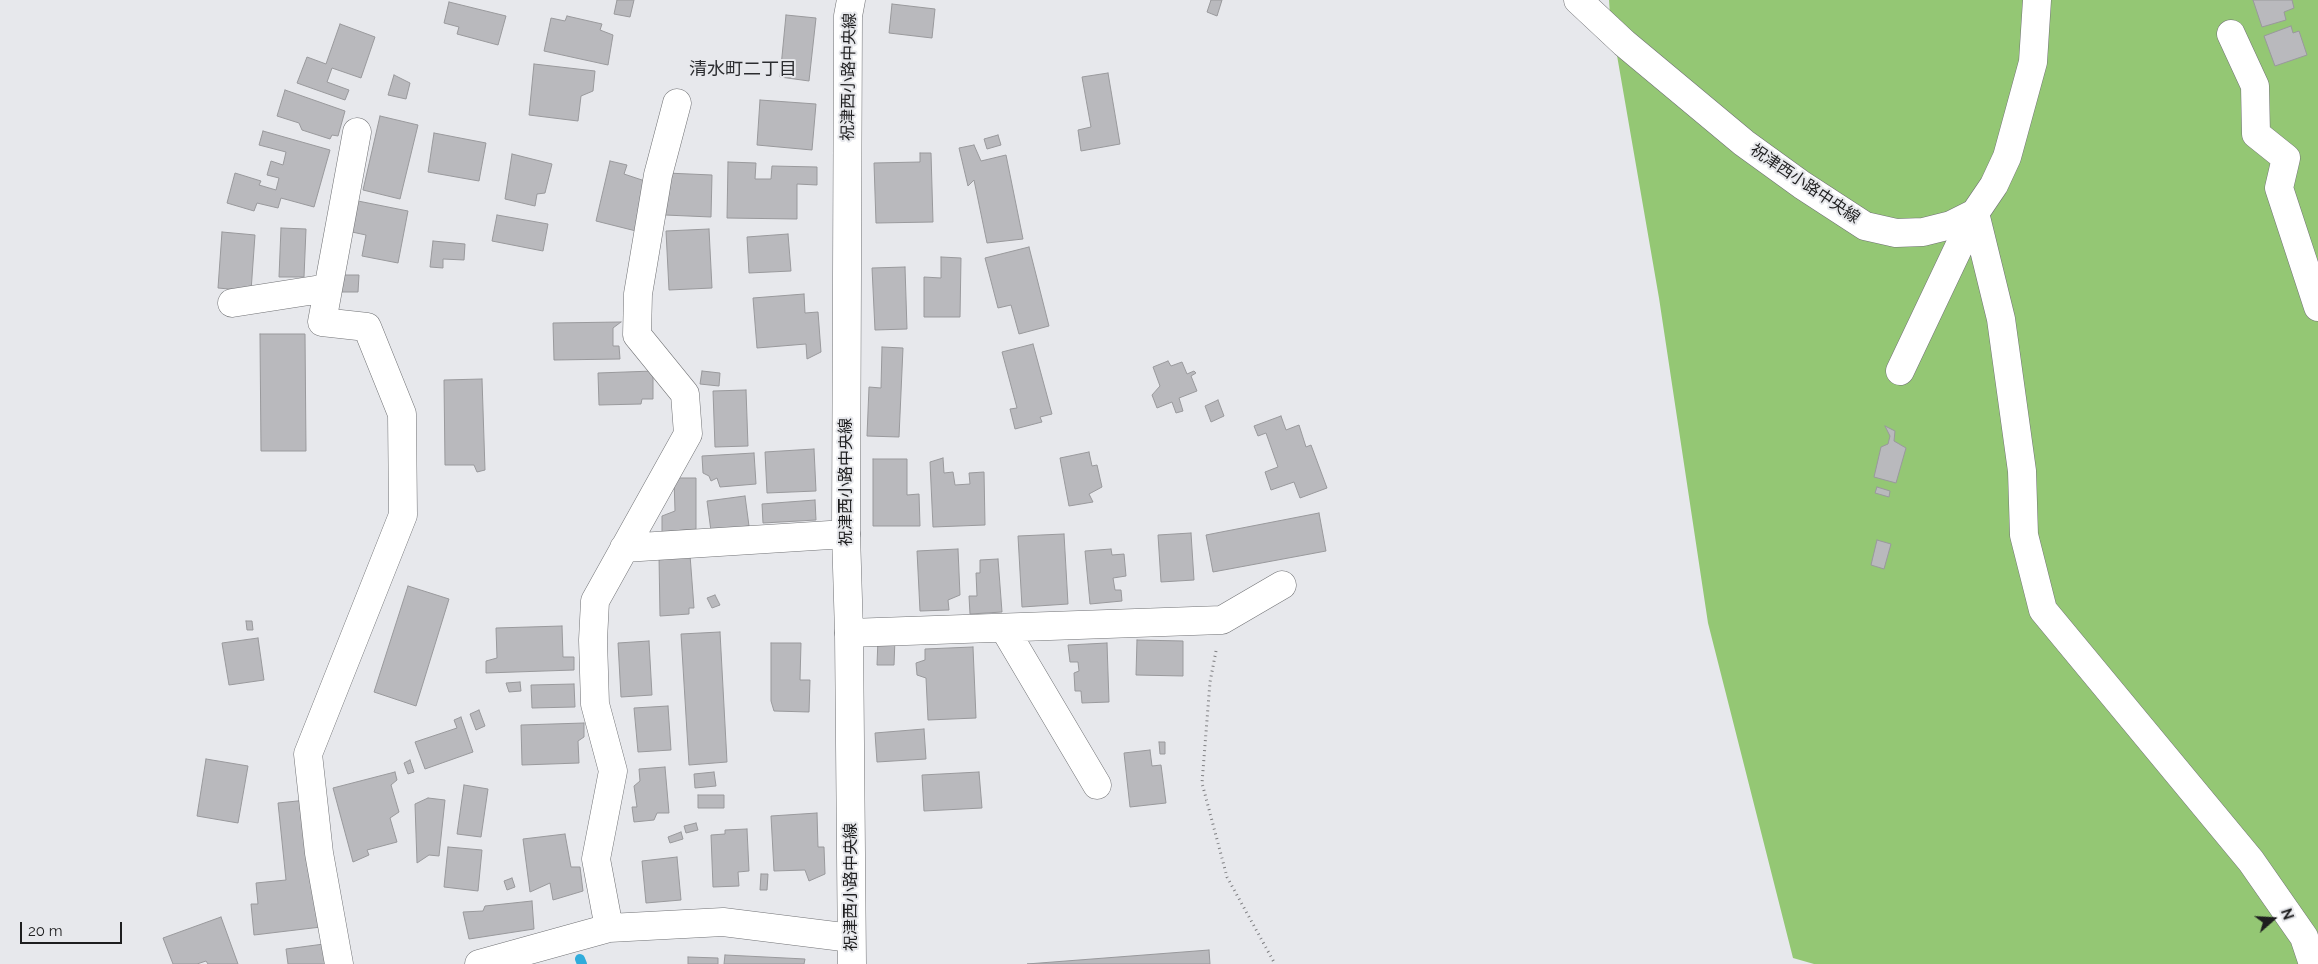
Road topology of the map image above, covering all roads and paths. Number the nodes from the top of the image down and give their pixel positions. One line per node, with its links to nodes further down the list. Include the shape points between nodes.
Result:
1 (851, 0): 12 (street, 祝津西小路中央線, via 848,26)
2 (1578, 0): 7 (street, 祝津西小路中央線, via 1744,143 1866,226 1896,233 1923,232 1950,225)
3 (2037, 0): 7 (street, via 2033,62 2007,157 1994,185)
4 (2232, 34): 10 (street, via 2255,86 2256,134 2286,158 2279,188)
5 (677, 103): 13 (street, via 656,184 638,294 637,335 685,394 688,434)
6 (357, 132): 8 (street)
7 (1975, 213): 11 (street); 24 (street, via 2001,319 2022,471 2024,535 2043,610 2251,861 2304,936)
8 (328, 288): 9 (street); 22 (street, via 322,322 367,327 402,414 403,515 308,754 319,853)
9 (232, 303)
10 (2318, 306)
11 (1900, 371)
12 (846, 534): 13 (street); 17 (street, 祝津西小路中央線)
13 (624, 548): 19 (street, via 595,601 593,640 595,704 613,771 596,859)
14 (1282, 585): 15 (street)
15 (1222, 620): 16 (street); 23 (path, via 1210,682 1202,783 1227,877)
16 (1004, 628): 17 (street); 18 (street)
17 (849, 634): 20 (street, 祝津西小路中央線)
18 (1097, 785)
19 (609, 928): 20 (street, via 723,922); 21 (street)
20 (852, 951)
21 (494, 962)
22 (339, 964)
23 (1275, 964)
24 (2313, 964)

